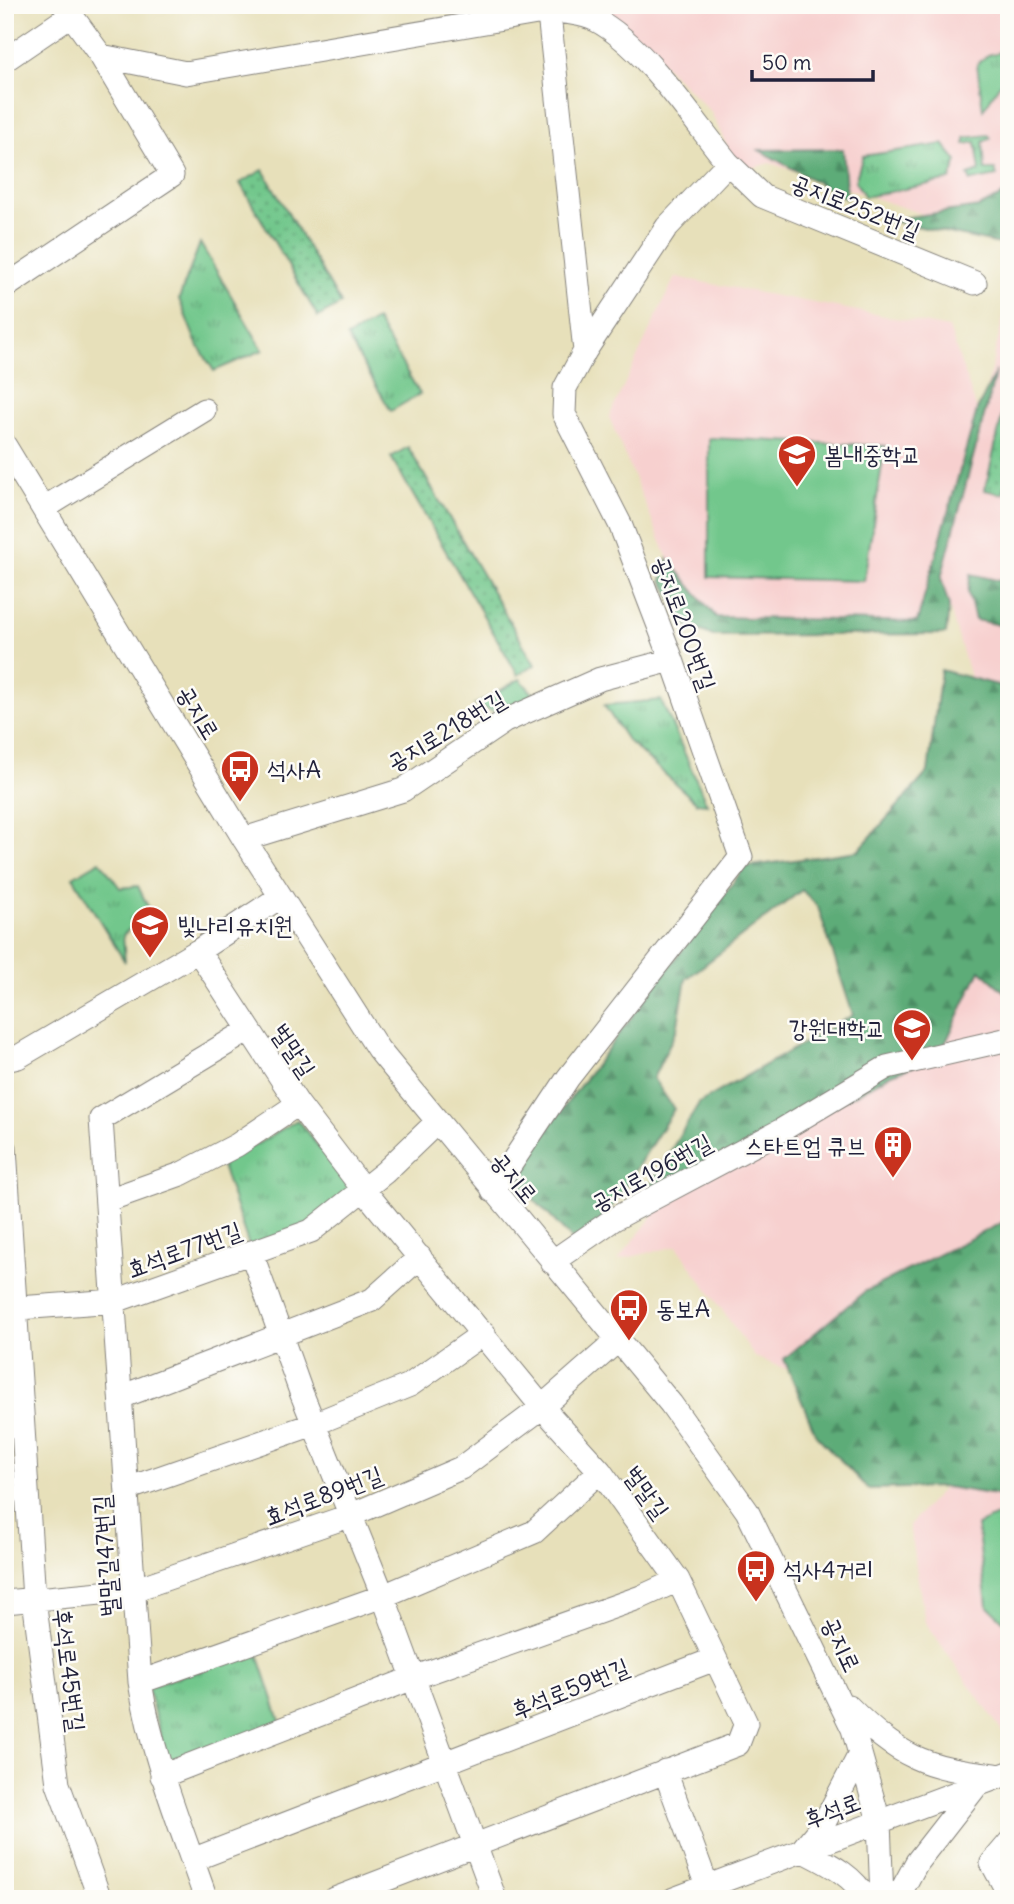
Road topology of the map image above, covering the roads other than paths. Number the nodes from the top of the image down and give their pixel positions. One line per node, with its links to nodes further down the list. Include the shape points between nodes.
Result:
1 (548, 8): 3 (street, 공지로252번길, via 186,73); 5 (street, 공지로252번길, via 596,20 633,47); 8 (street)
2 (68, 10): 3 (street); 4 (street)
3 (101, 56): 7 (street, via 172,175)
4 (5, 60)
5 (728, 163): 6 (street, 공지로252번길, via 762,196); 8 (street, via 667,227)
6 (975, 283)
7 (5, 287)
8 (584, 351): 12 (street, 공지로200번길, via 565,388 564,414 620,524)
9 (204, 410): 11 (street)
10 (5, 446): 11 (street, 공지로)
11 (44, 508): 13 (street, 공지로)
12 (672, 660): 13 (street, 공지로218번길, via 600,679 505,722 403,790); 23 (street, 공지로200번길, via 741,857 568,1078)
13 (244, 839): 14 (street, 공지로)
14 (280, 897): 15 (street); 20 (street, 공지로, via 378,1049)
15 (198, 951): 16 (street, 벌말길); 18 (street, via 18,1057)
16 (249, 1030): 19 (street, 벌말길); 24 (street, 벌말길47번길, via 102,1119)
17 (1009, 1039): 27 (street, 공지로196번길, via 887,1067 780,1131 614,1219)
18 (5, 1060)
19 (298, 1104): 22 (street, 벌말길); 24 (street, via 237,1145 181,1174)
20 (438, 1122): 22 (street, 효석로77번길); 23 (street, 공지로)
21 (5, 1148): 29 (street, 후석로45번길)
22 (363, 1189): 25 (street, 효석로77번길, via 311,1231); 26 (street, 벌말길)
23 (493, 1191): 27 (street, 공지로)
24 (108, 1200): 28 (street, 벌말길47번길)
25 (251, 1252): 28 (street, 효석로77번길); 31 (street)
26 (420, 1257): 30 (street, 벌말길); 31 (street, via 372,1300)
27 (551, 1262): 32 (street, 공지로)
28 (115, 1301): 29 (street, 효석로77번길); 33 (street, 벌말길47번길)
29 (9, 1309): 42 (street, 후석로45번길)
30 (484, 1333): 34 (street, 벌말길); 35 (street, via 410,1385)
31 (283, 1336): 33 (street); 35 (street)
32 (617, 1341): 34 (street, 효석로89번길); 47 (street, 공지로, via 671,1404 747,1511)
33 (121, 1397): 37 (street, 벌말길47번길)
34 (542, 1407): 36 (street, 벌말길); 38 (street, 효석로89번길, via 461,1468)
35 (314, 1424): 37 (street); 38 (street)
36 (600, 1471): 39 (street, 벌말길); 41 (street, via 534,1532)
37 (127, 1489): 40 (street, 벌말길47번길)
38 (349, 1516): 40 (street, 효석로89번길); 41 (street)
39 (678, 1580): 44 (street, 벌말길); 45 (street)
40 (133, 1590): 42 (street, 효석로89번길); 46 (street, 벌말길47번길)
41 (383, 1596): 45 (street); 46 (street)
42 (34, 1599): 43 (street, 효석로89번길); 61 (street, 후석로45번길, via 58,1784)
43 (5, 1602)
44 (715, 1659): 49 (street, 후석로59번길); 50 (street, 벌말길, via 746,1723 738,1744)
45 (414, 1678): 49 (street); 52 (street)
46 (140, 1682): 52 (street, 벌말길47번길)
47 (837, 1695): 48 (street, 공지로); 51 (street, via 893,1748 952,1771)
48 (860, 1754): 54 (street, 공지로); 57 (street, via 824,1823)
49 (444, 1765): 56 (street); 58 (street, 후석로59번길)
50 (665, 1771): 56 (street, 벌말길); 59 (street)
51 (1005, 1774): 53 (street, 후석로)
52 (162, 1776): 58 (street, 벌말길47번길)
53 (977, 1785): 54 (street, 후석로); 68 (street, via 917,1862)
54 (879, 1821): 57 (street, 후석로); 67 (street, 공지로)
55 (1009, 1843): 60 (street, via 992,1863)
56 (474, 1845): 63 (street, 벌말길); 64 (street)
57 (802, 1850): 59 (street, 후석로); 66 (street, via 834,1866)
58 (192, 1860): 62 (street, 벌말길47번길)
59 (707, 1886): 65 (street, 후석로)
60 (1009, 1886)
61 (100, 1899)
62 (206, 1899)
63 (335, 1899)
64 (495, 1899)
65 (674, 1899)
66 (866, 1899)
67 (882, 1899)
68 (897, 1899)

